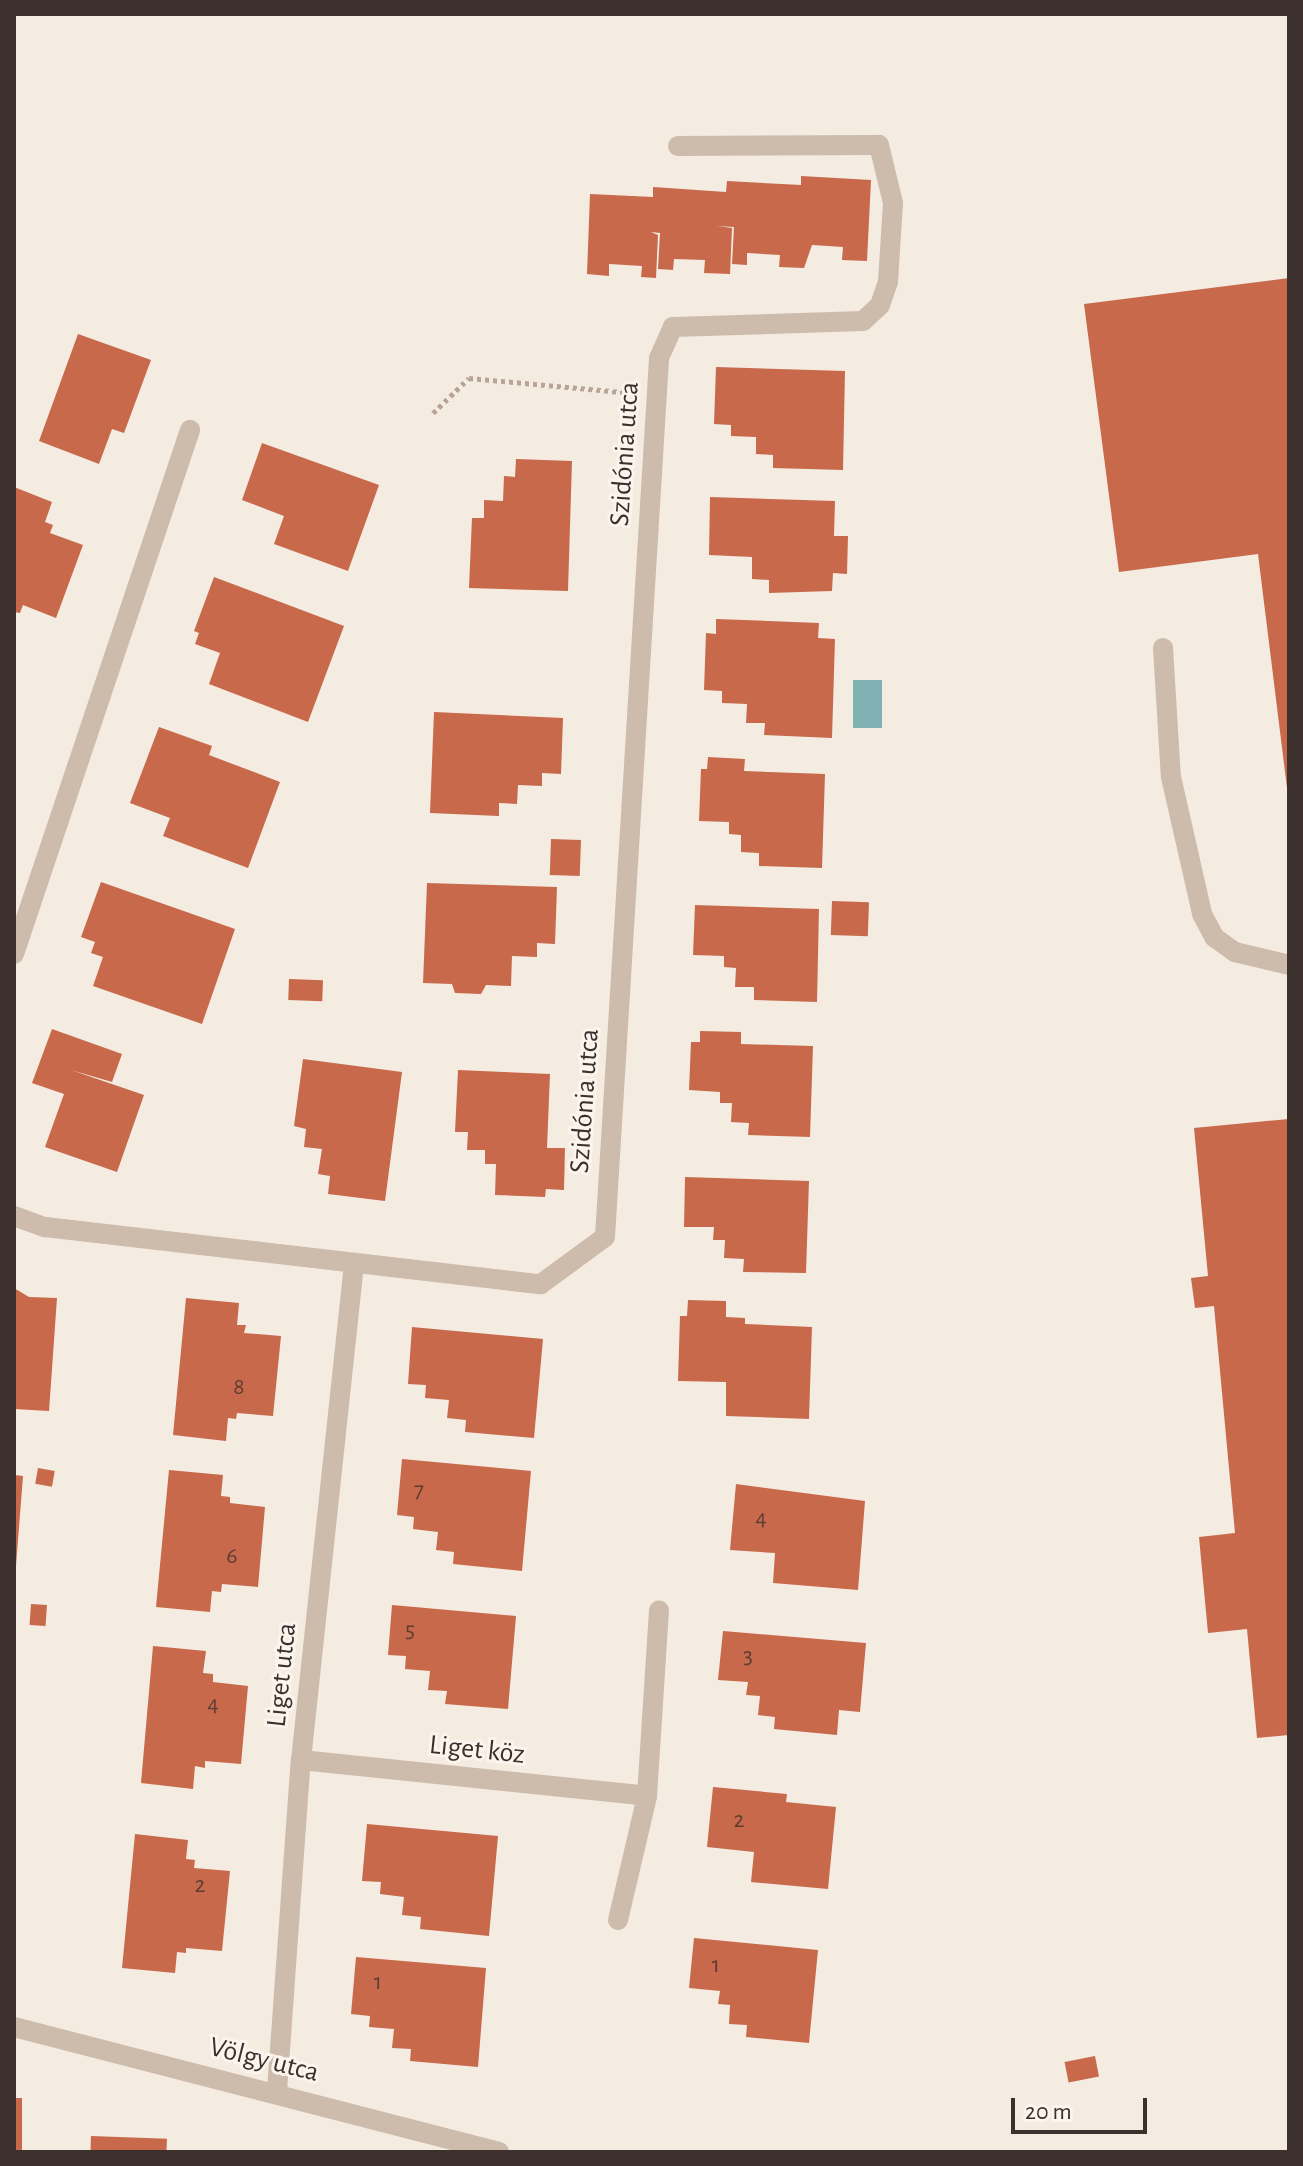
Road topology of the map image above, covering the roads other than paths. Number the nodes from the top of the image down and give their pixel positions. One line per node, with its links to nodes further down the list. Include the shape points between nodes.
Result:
1 (678, 146): 7 (street, Szidónia utca, via 879,145 893,203 888,282 880,305 863,321 673,327 659,358 605,1237 541,1284)
2 (190, 430): 4 (street)
3 (1163, 648): 5 (street, via 1171,777 1202,914 1214,937 1235,952)
4 (14, 954)
5 (1289, 965)
6 (14, 1216): 7 (street, Szidónia utca, via 45,1227)
7 (354, 1266): 9 (street, Liget utca)
8 (659, 1610): 10 (street)
9 (301, 1760): 10 (street, Liget köz); 13 (street, Liget utca)
10 (647, 1796): 11 (street)
11 (618, 1920)
12 (14, 2027): 13 (street, Völgy utca)
13 (277, 2091): 14 (street, Völgy utca)
14 (499, 2152)

